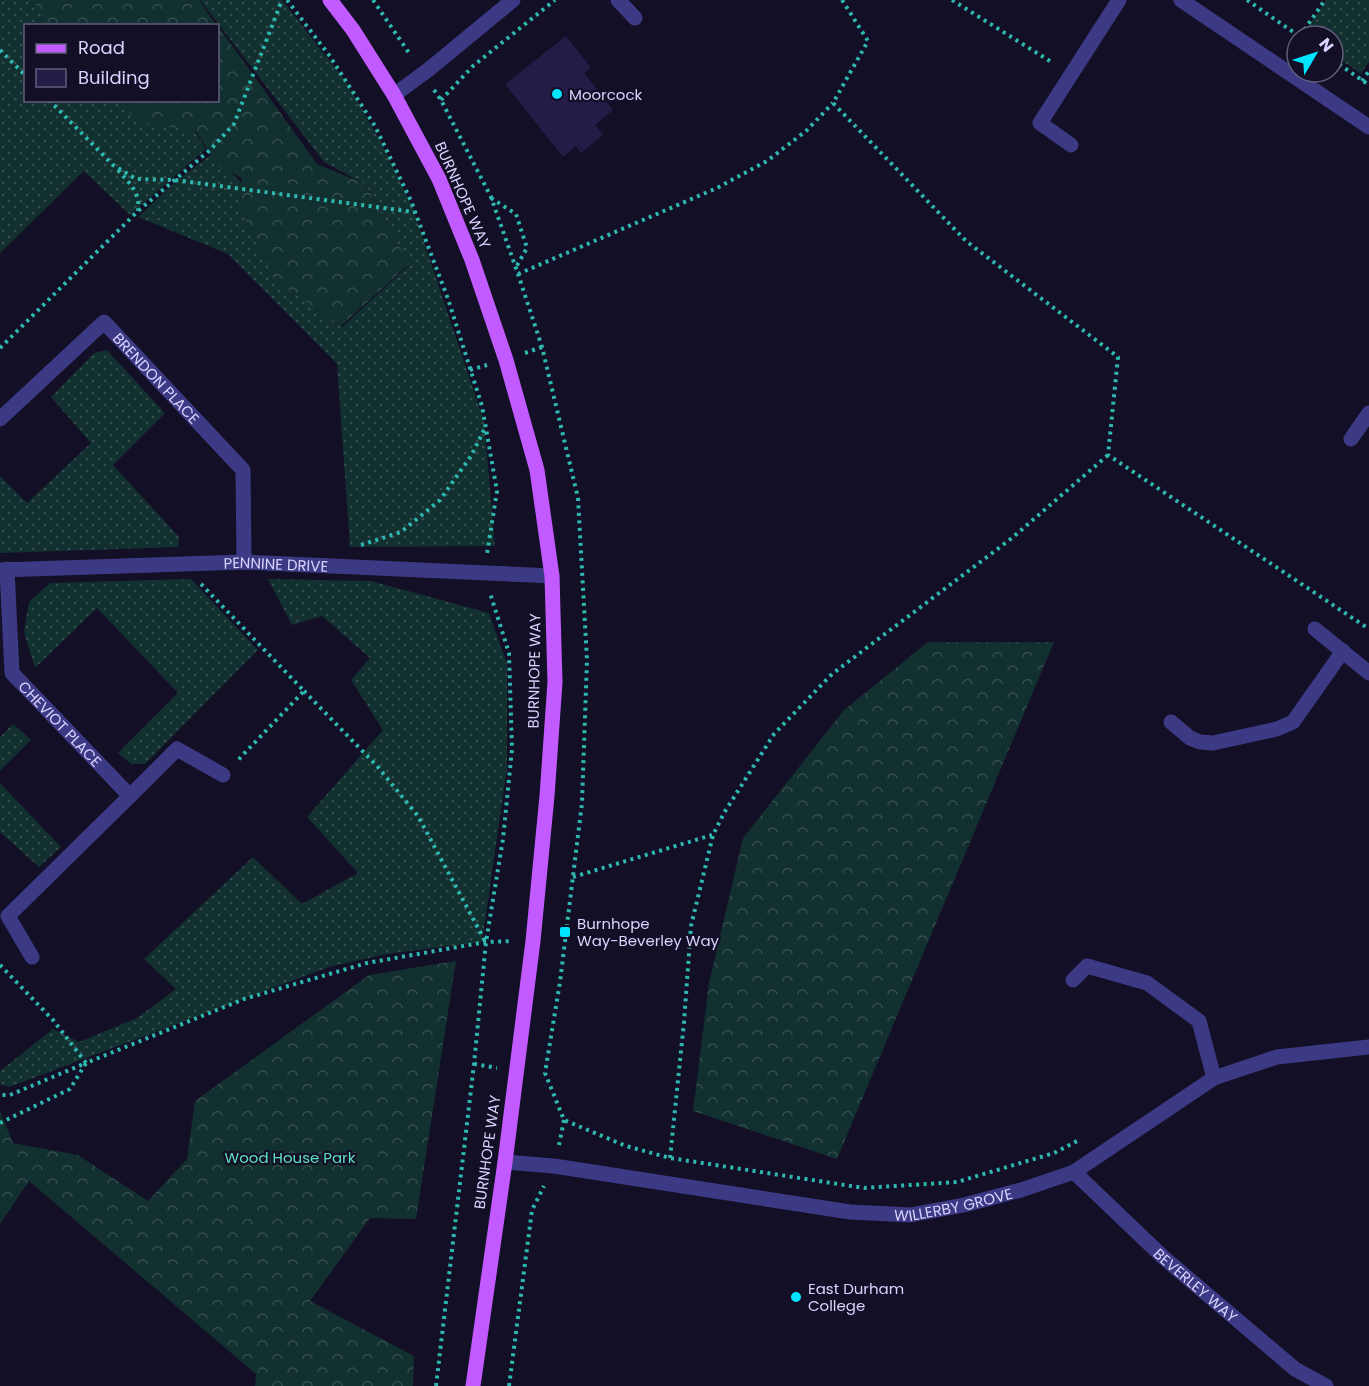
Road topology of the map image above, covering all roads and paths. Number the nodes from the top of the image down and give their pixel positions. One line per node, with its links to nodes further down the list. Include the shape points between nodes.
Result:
1 (282, 0): 32 (path, via 234,124)
2 (287, 0): 35 (path, via 375,126)
3 (330, 0): 25 (main road, BURNHOPE WAY)
4 (373, 0): 21 (path)
5 (513, 0): 21 (street)
6 (555, 0): 26 (path, via 473,66)
7 (618, 0): 14 (street)
8 (842, 0): 28 (path, via 868,41)
9 (952, 0): 22 (path)
10 (1119, 0): 22 (street)
11 (1181, 0): 29 (street)
12 (1247, 0): 16 (path)
13 (1325, 0): 15 (path)
14 (635, 18)
15 (1308, 24)
16 (1285, 26)
17 (0, 50): 20 (path)
18 (1345, 69): 23 (path)
19 (1369, 71): 23 (path)
20 (24, 74)
21 (423, 75): 25 (street); 26 (path)
22 (1071, 75): 30 (street, via 1040,123)
23 (1362, 81): 24 (path)
24 (1369, 85)
25 (394, 95): 49 (main road, BURNHOPE WAY, via 439,179 506,360 537,470)
26 (441, 100): 33 (path)
27 (51, 102): 31 (path)
28 (833, 102): 37 (path, via 806,131 757,166 717,188); 43 (path, via 966,241 1118,357)
29 (1369, 127)
30 (1071, 145)
31 (113, 165): 32 (path, via 136,179); 34 (path, via 133,186 140,201)
32 (175, 180): 34 (path); 35 (path)
33 (491, 197): 36 (path); 36 (path, via 516,214 527,248)
34 (138, 211): 38 (path)
35 (414, 212): 41 (path, via 448,299 482,406)
36 (516, 267): 37 (path)
37 (518, 274): 59 (path, via 542,346 578,498 586,660 582,803)
38 (0, 348)
39 (1369, 413): 42 (street)
40 (0, 419): 45 (street, BRENDON PLACE, via 104,322 243,470)
41 (485, 429): 44 (path, via 440,500 401,532); 48 (path, via 497,491)
42 (1351, 439)
43 (1108, 455): 51 (path); 58 (path, via 1012,538 832,674 774,734)
44 (352, 548)
45 (244, 562): 46 (street, PENNINE DRIVE); 48 (street, PENNINE DRIVE)
46 (182, 564): 47 (street, PENNINE DRIVE); 54 (path)
47 (3, 569): 57 (street, CHEVIOT PLACE, via 12,673)
48 (484, 574): 49 (street, PENNINE DRIVE); 61 (path, via 509,653 512,749 503,839)
49 (552, 576): 60 (main road, BURNHOPE WAY, via 555,681)
50 (1315, 629): 52 (street)
51 (1369, 629)
52 (1343, 651): 53 (street); 55 (street, via 1293,722 1277,729 1213,743 1190,738)
53 (1369, 673)
54 (304, 691): 56 (path); 61 (path, via 377,766 418,816)
55 (1170, 722)
56 (223, 775): 57 (street, via 177,749)
57 (130, 796): 62 (street, via 8,916)
58 (713, 835): 59 (path); 72 (path, via 691,926)
59 (573, 877): 69 (path, via 545,1073)
60 (533, 941): 61 (path); 73 (main road, BURNHOPE WAY)
61 (486, 942): 66 (path, via 367,963 244,999); 76 (path)
62 (32, 957)
63 (0, 965): 66 (path, via 53,1020)
64 (1073, 980): 67 (street, via 1087,966 1147,983 1199,1021)
65 (1369, 1047): 67 (street, WILLERBY GROVE, via 1277,1057)
66 (86, 1064): 68 (path, via 10,1095); 70 (path, via 70,1089)
67 (1214, 1077): 75 (street, WILLERBY GROVE)
68 (0, 1095)
69 (564, 1119): 72 (path, via 626,1146); 74 (path)
70 (0, 1124)
71 (1083, 1138): 72 (path, via 1054,1154 957,1182 864,1188)
72 (670, 1158)
73 (505, 1162): 74 (street, WILLERBY GROVE); 77 (main road, BURNHOPE WAY)
74 (554, 1166): 75 (street, WILLERBY GROVE, via 850,1212 910,1215 964,1205); 78 (path, via 532,1210)
75 (1074, 1172): 79 (street, BEVERLEY WAY, via 1163,1257 1295,1369)
76 (436, 1386)
77 (473, 1386)
78 (509, 1386)
79 (1326, 1386)

